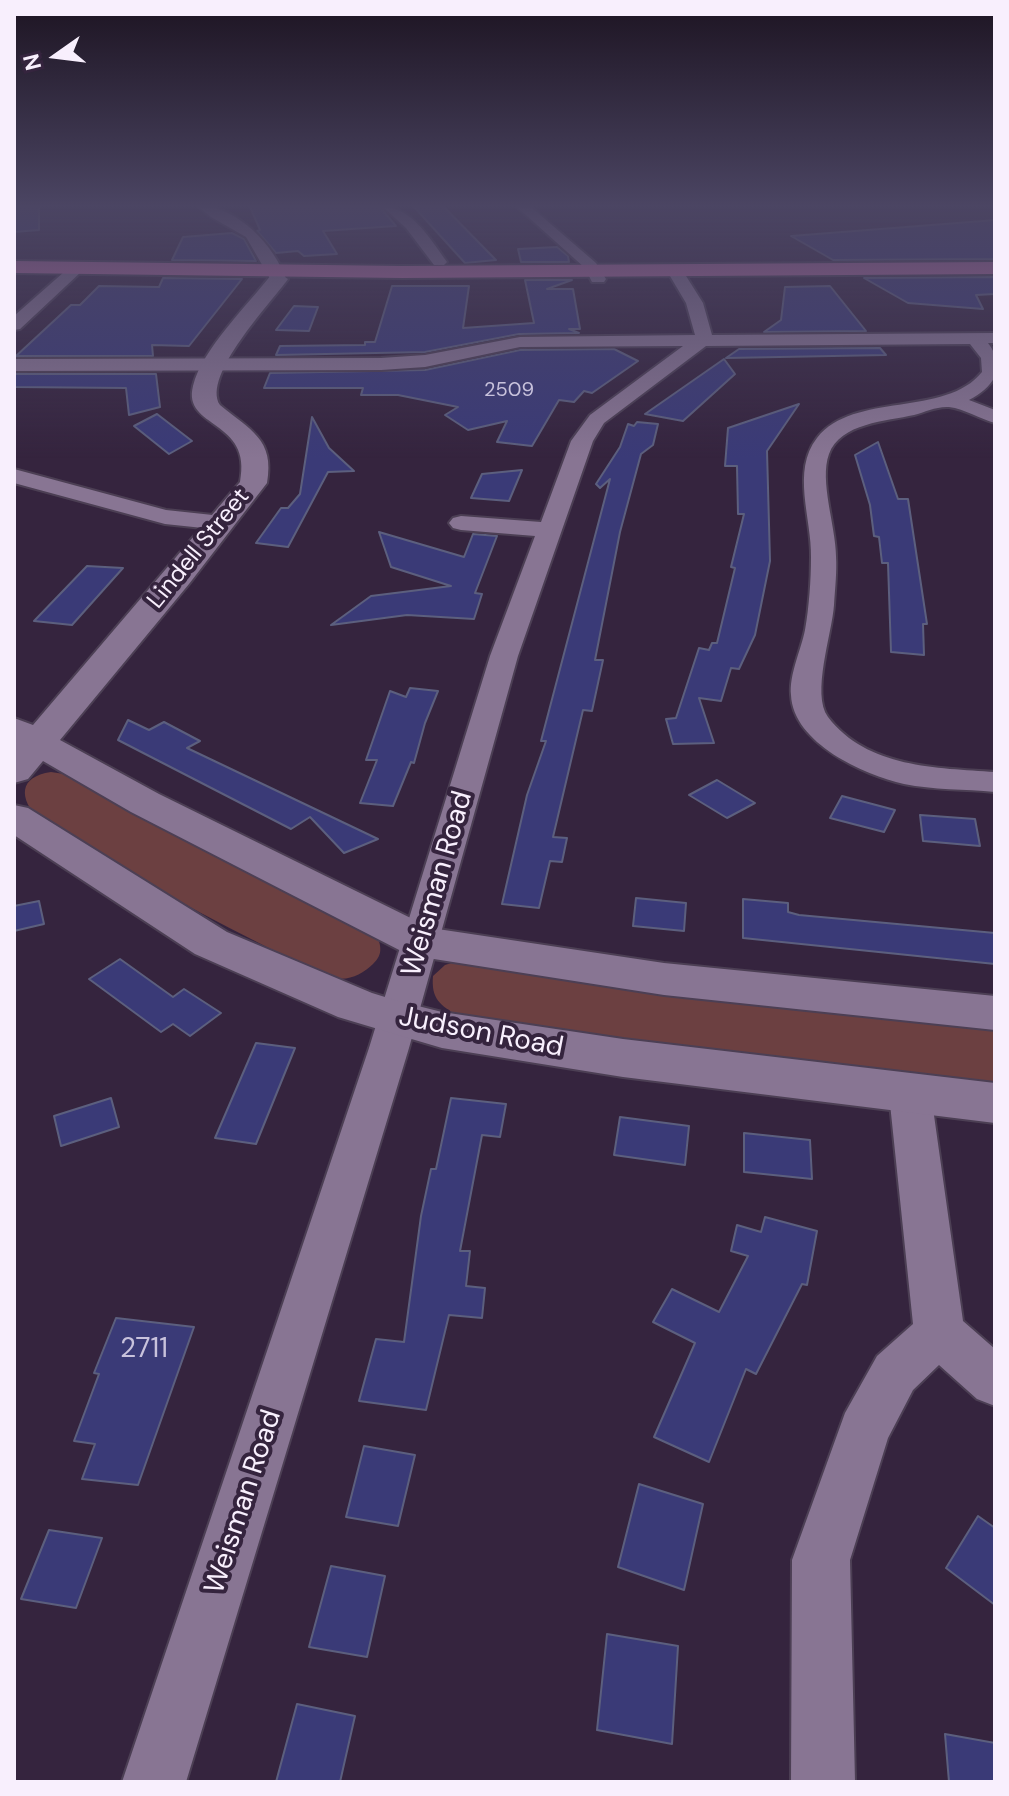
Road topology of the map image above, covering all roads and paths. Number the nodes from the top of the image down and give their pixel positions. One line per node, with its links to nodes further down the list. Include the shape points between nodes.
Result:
1 (53, 291): 4 (street)
2 (261, 291): 8 (street, Lindell Street)
3 (686, 291): 6 (street, via 704,326)
4 (14, 325)
5 (985, 338): 6 (street); 9 (street, via 992,372 981,386)
6 (704, 339): 8 (street, via 520,342 381,364); 14 (street, Weisman Road, via 597,419 582,441)
7 (14, 365): 8 (street)
8 (214, 365): 12 (street, Lindell Street, via 202,390 205,402 251,443 259,466 253,483)
9 (951, 401): 10 (street); 16 (street, via 860,420 835,433 818,453 824,556 819,626 805,694 821,729 869,761 908,775)
10 (995, 417)
11 (14, 476): 12 (street, via 165,517)
12 (222, 523): 15 (street, Lindell Street)
13 (461, 523): 14 (street)
14 (550, 530): 18 (street, Weisman Road, via 504,656)
15 (22, 747): 18 (street)
16 (995, 782)
17 (14, 817): 20 (street, Judson Road, via 211,943)
18 (421, 942): 19 (street, via 664,979); 20 (street, Weisman Road)
19 (995, 1013)
20 (398, 1018): 21 (street, Judson Road, via 608,1056); 25 (street, Weisman Road)
21 (910, 1094): 22 (street, Judson Road); 23 (street)
22 (995, 1103)
23 (939, 1332): 24 (street); 26 (street, via 895,1373 864,1431 821,1560)
24 (995, 1382)
25 (154, 1782)
26 (823, 1782)

